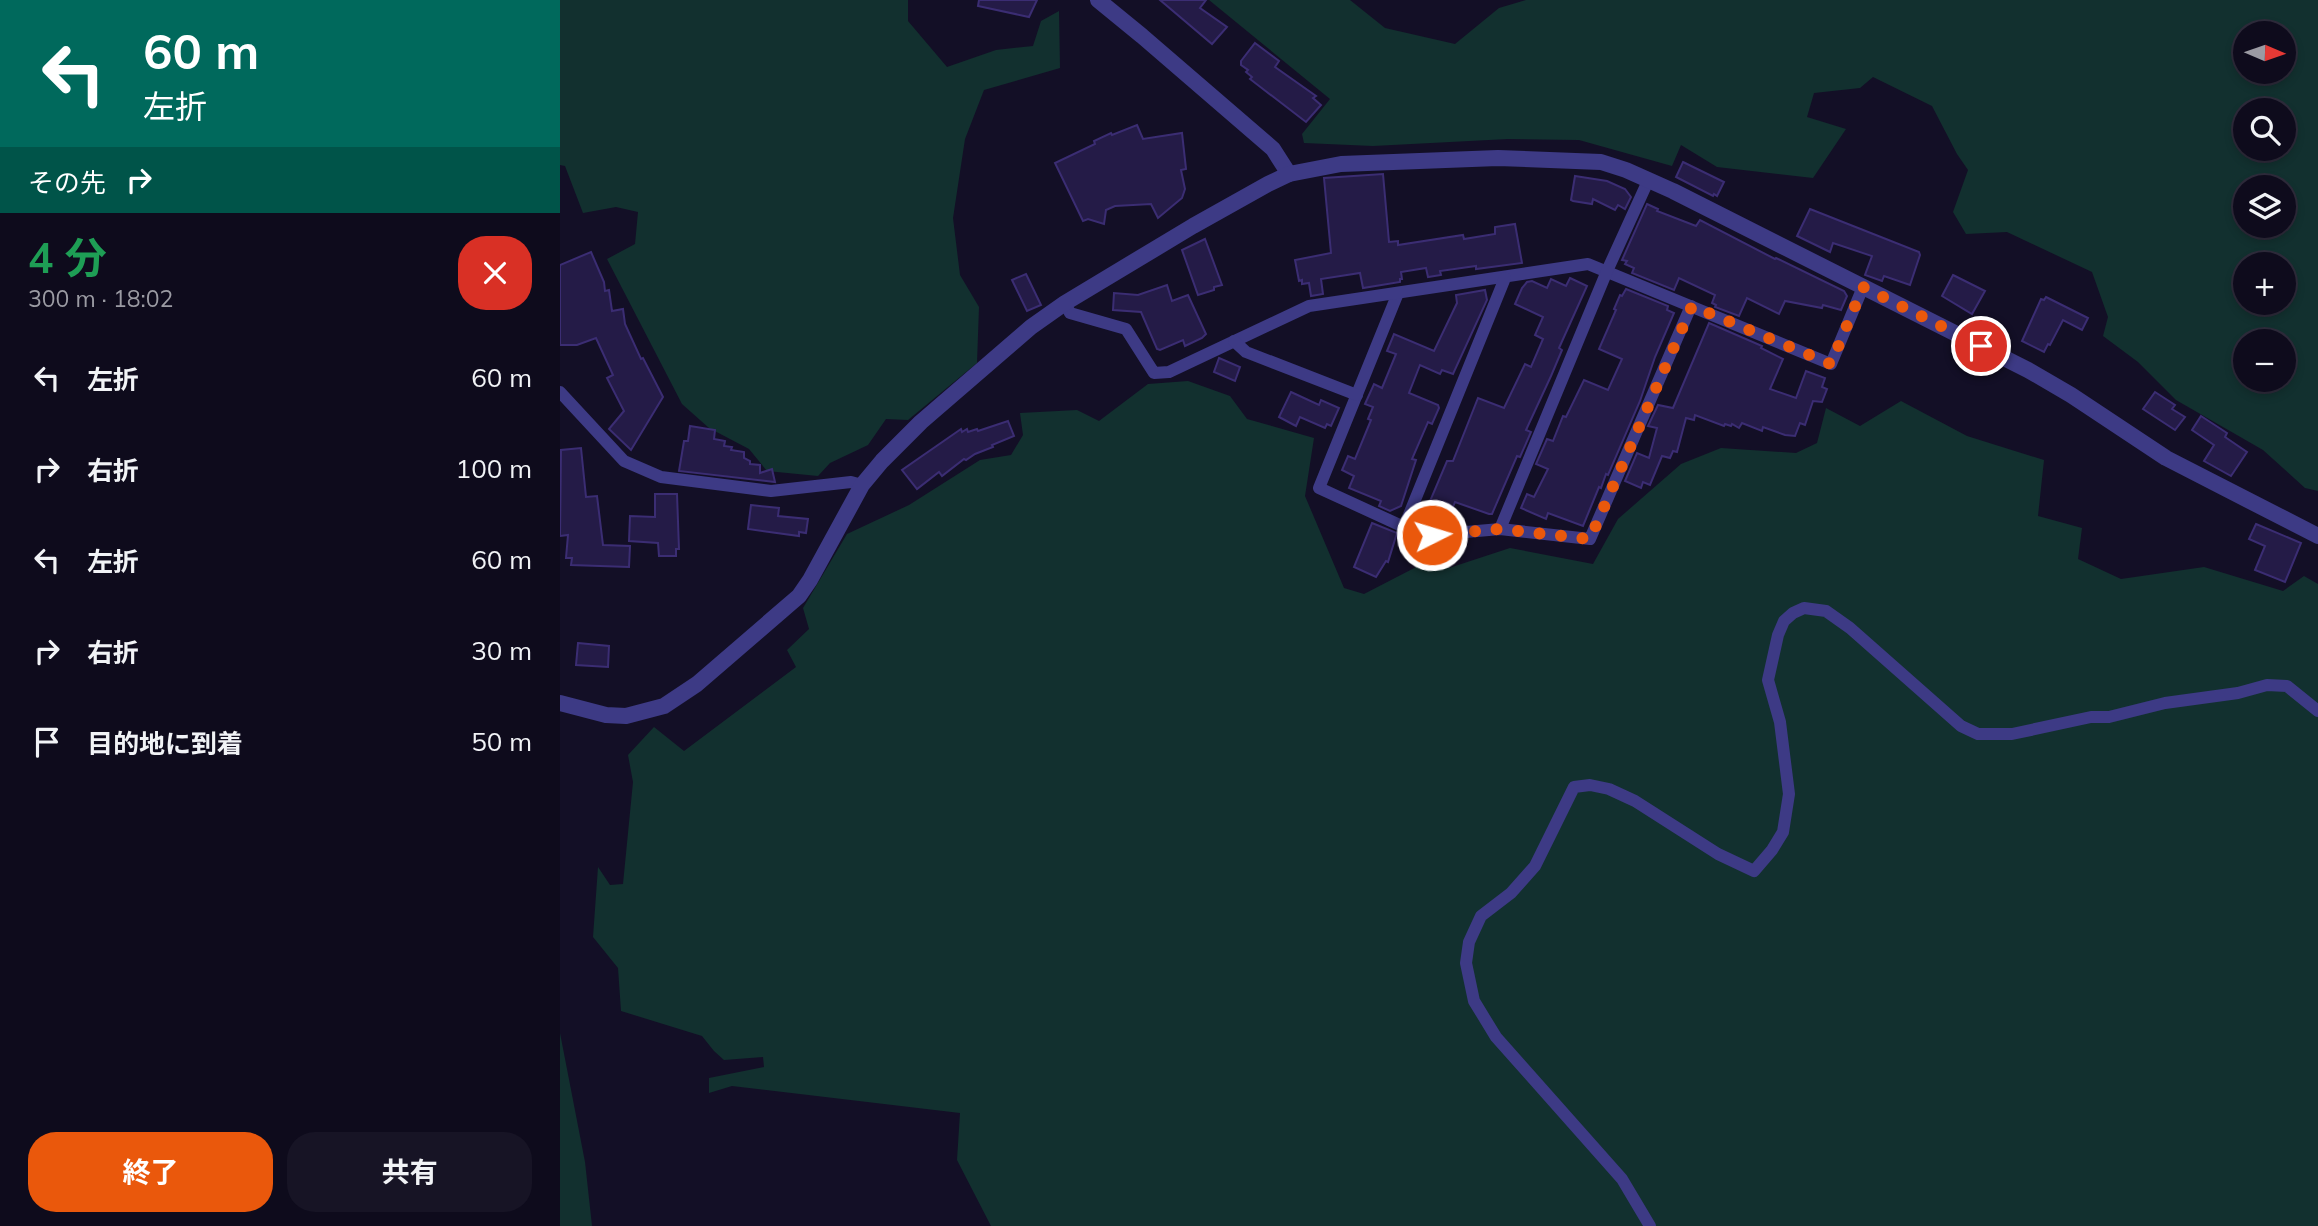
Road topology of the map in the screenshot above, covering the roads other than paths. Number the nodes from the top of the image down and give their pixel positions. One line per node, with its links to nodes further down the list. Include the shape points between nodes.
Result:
1 (1098, 0): 2 (street, via 1273,149)
2 (1289, 174): 3 (street, via 1341,164 1498,158 1601,162); 8 (street)
3 (1648, 180): 4 (street); 6 (street)
4 (1607, 271): 5 (street, via 1588,264); 9 (street); 15 (street)
5 (1506, 278): 7 (street); 14 (street)
6 (1863, 287): 9 (street, via 1831,364); 16 (street, via 2028,370 2166,458)
7 (1398, 293): 10 (street, via 1309,306); 12 (street)
8 (1065, 303): 10 (street, via 1070,313 1126,329 1154,373 1169,372); 13 (street, via 921,422)
9 (1692, 306): 15 (street, via 1590,539)
10 (1234, 341): 12 (street, via 1246,352)
11 (560, 392): 13 (street, via 624,461 661,477 771,491 851,482)
12 (1357, 395): 14 (street, via 1319,488)
13 (862, 485): 17 (street, via 799,596 696,684 664,706 626,716)
14 (1404, 527): 15 (street, via 1432,535)
15 (1500, 529)
16 (2318, 537)
17 (560, 703)
18 (2318, 711): 19 (street, via 2287,686 2267,685 2012,734 1978,734 1961,726 1826,611 1804,608 1793,613 1778,635 1768,680 1780,722 1789,794 1783,832 1754,871 1609,789 1574,788 1535,866 1511,893 1481,916 1469,942 1466,963 1474,1001 1496,1037 1622,1179)
19 (1650, 1226)

